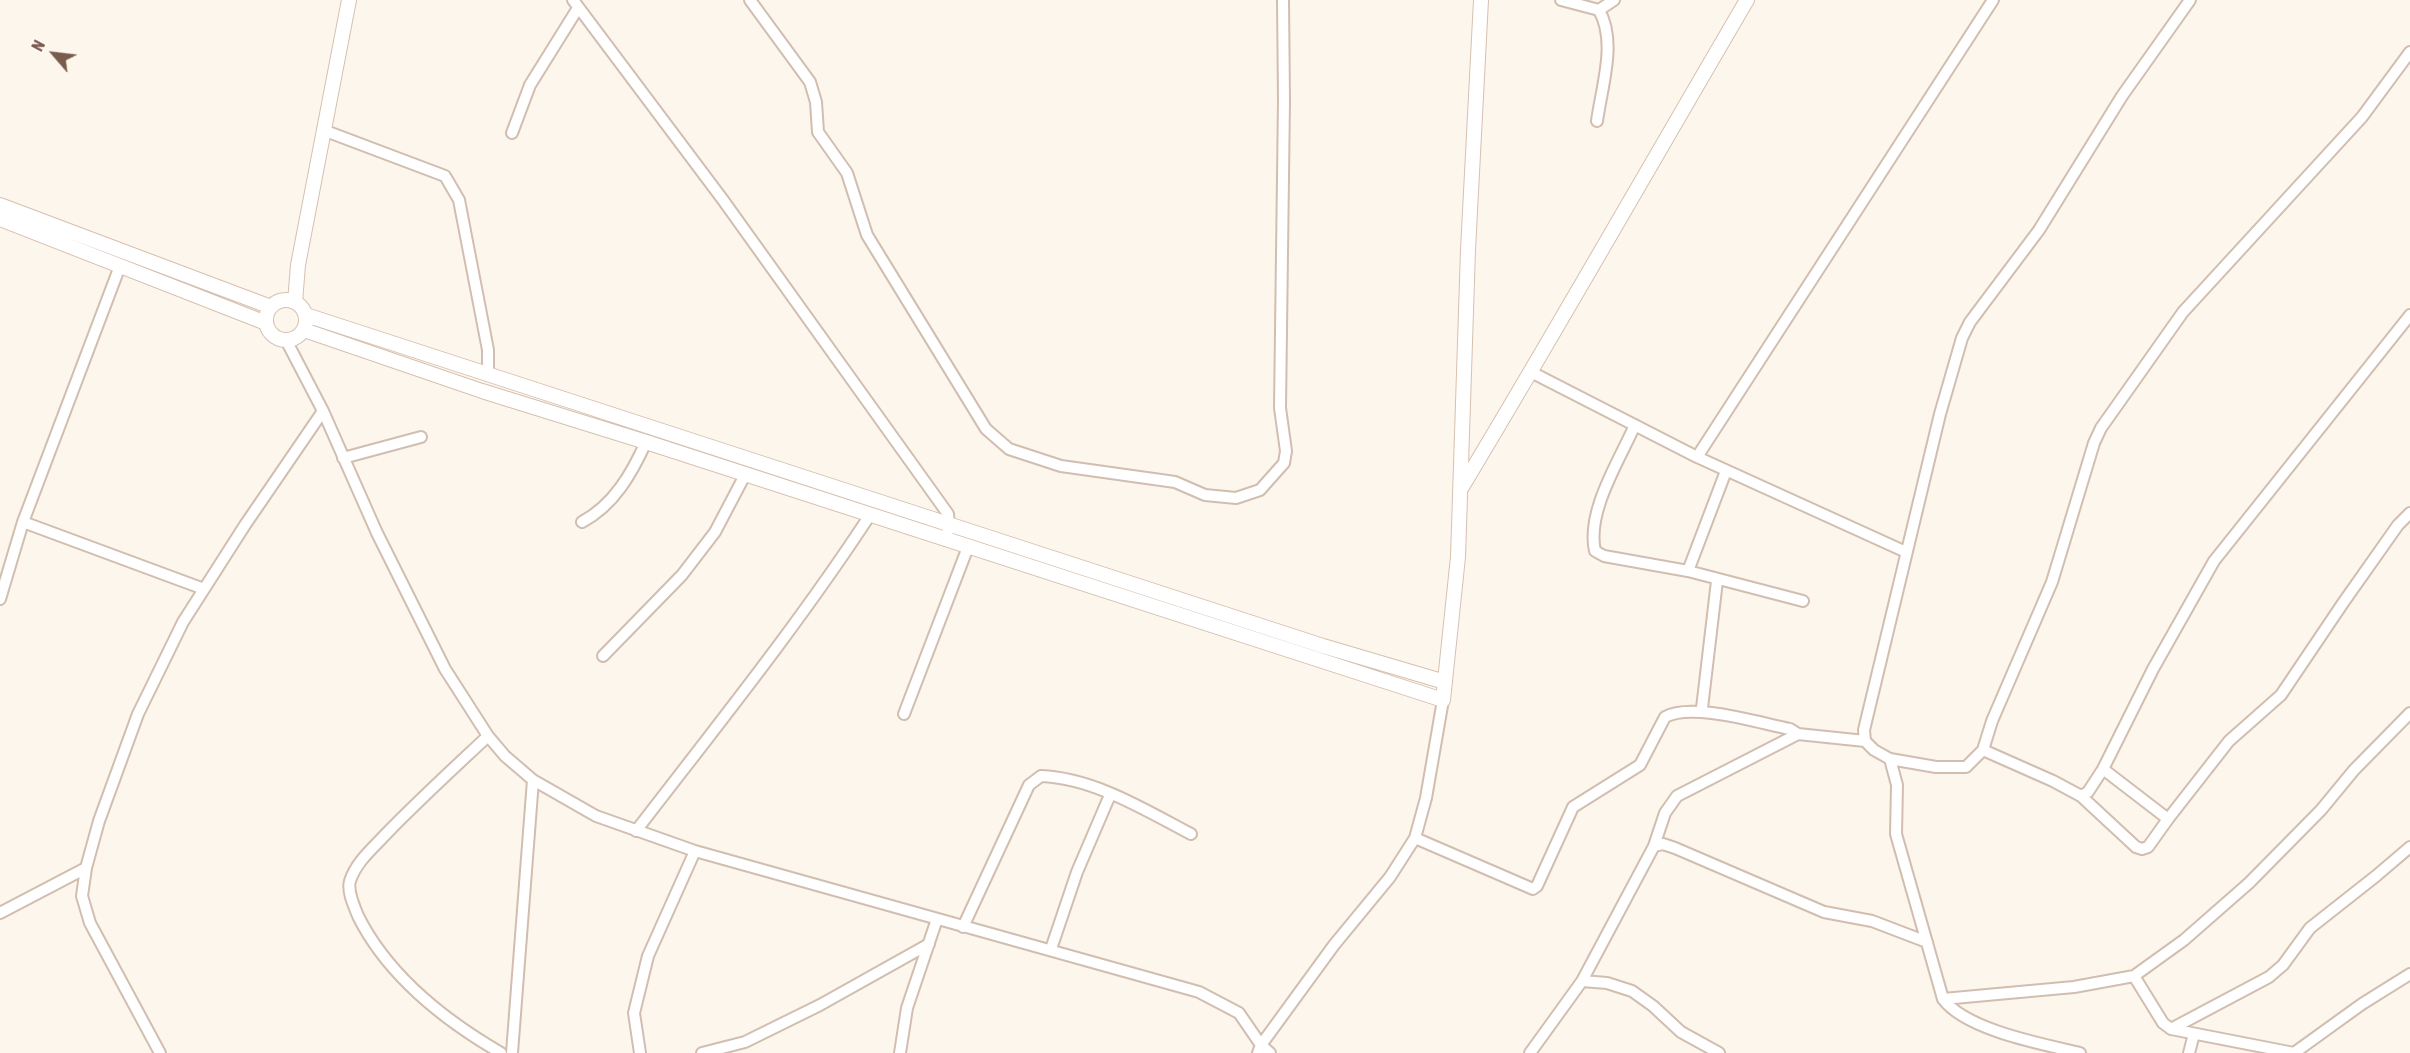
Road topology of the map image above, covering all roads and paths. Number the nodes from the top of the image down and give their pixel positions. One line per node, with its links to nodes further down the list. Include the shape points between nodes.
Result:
1 (350, 0): 14 (street)
2 (750, 0): 3 (street, via 810,82 818,132 847,173 867,235 986,429 1009,448 1061,466 1175,482 1205,495 1236,498 1260,490 1284,463 1286,451 1280,408)
3 (1283, 0)
4 (1481, 0): 36 (street)
5 (1561, 0): 11 (street)
6 (1614, 0): 11 (street)
7 (1747, 0): 26 (street)
8 (1992, 0): 32 (street)
9 (2190, 0): 44 (street, via 2122,96 2039,230 1970,322 1940,414)
10 (575, 4): 15 (street, via 530,85); 41 (street, via 730,209 948,514)
11 (1599, 10): 13 (street, via 1608,38)
12 (2410, 52): 59 (street, via 2362,117 2183,312 2101,428 2052,582)
13 (1597, 121)
14 (323, 130): 19 (street); 27 (street, via 445,176 459,200 488,350)
15 (512, 133)
16 (0, 205): 20 (street)
17 (0, 219): 18 (street)
18 (120, 266): 23 (street); 39 (street)
19 (295, 302): 20 (street, via 287,300); 21 (street)
20 (272, 307): 23 (street)
21 (306, 315): 24 (street); 27 (street)
22 (2410, 315): 61 (street, via 2214,561)
23 (266, 323): 25 (street, via 273,335)
24 (303, 330): 25 (street, via 293,339); 31 (street)
25 (285, 340): 28 (street)
26 (1531, 372): 29 (street); 36 (street)
27 (488, 375): 41 (street)
28 (323, 411): 33 (street); 47 (street)
29 (1635, 425): 32 (street); 45 (street, via 1605,491 1594,526 1595,551)
30 (421, 437): 33 (street)
31 (646, 442): 35 (street); 40 (street, via 633,471 614,496)
32 (1697, 457): 34 (street)
33 (344, 458): 57 (street, via 445,669)
34 (1726, 471): 44 (street); 45 (street)
35 (746, 476): 38 (street); 50 (street, via 715,532 682,575)
36 (1460, 489): 51 (street, via 1458,557)
37 (2410, 513): 65 (street, via 2397,525 2281,695 2229,741)
38 (870, 515): 42 (street); 66 (street, via 819,591)
39 (23, 522): 47 (street); 48 (street)
40 (582, 522)
41 (949, 525): 42 (street); 51 (street)
42 (946, 540): 43 (street)
43 (968, 547): 52 (street); 55 (street)
44 (1906, 552): 58 (street, via 1864,730)
45 (1688, 571): 46 (street)
46 (1715, 578): 49 (street); 53 (street)
47 (204, 589): 72 (street, via 183,622 138,714 99,821)
48 (0, 598)
49 (1803, 601)
50 (603, 656)
51 (1445, 682): 52 (street)
52 (1443, 700): 68 (street, via 1426,798)
53 (1700, 711): 56 (street, via 1790,729); 68 (street, via 1665,717 1640,765 1573,807 1533,889)
54 (2410, 713): 80 (street, via 2249,883 2184,940)
55 (904, 714)
56 (1798, 734): 58 (street); 69 (street, via 1677,796 1665,813)
57 (488, 736): 62 (street); 88 (street, via 362,858 349,882 352,904 371,942 407,983 464,1032)
58 (1865, 741): 60 (street)
59 (1983, 750): 60 (street, via 1966,767 1936,767); 64 (street)
60 (1890, 759): 76 (street, via 1897,786 1896,834)
61 (2103, 769): 64 (street); 65 (street)
62 (532, 780): 66 (street, via 596,816); 89 (street)
63 (1110, 795): 67 (street); 75 (street, via 1068,778 1041,776 1029,785); 78 (street, via 1077,872)
64 (2081, 796): 65 (street, via 2142,849)
65 (2168, 819)
66 (636, 831): 71 (street)
67 (1191, 834)
68 (1414, 838): 86 (street, via 1390,877 1334,945)
69 (1654, 846): 76 (street, via 1675,848 1824,912 1872,921); 81 (street)
70 (2410, 847): 83 (street, via 2310,928 2283,965 2268,977)
71 (695, 851): 74 (street); 90 (street, via 648,956 634,1013)
72 (87, 868): 73 (street); 87 (street, via 82,896 90,923)
73 (0, 913)
74 (937, 919): 75 (street); 77 (street)
75 (963, 927): 78 (street)
76 (1927, 942): 82 (street)
77 (929, 944): 91 (street, via 745,1042); 92 (street, via 907,1008)
78 (1051, 949): 86 (street, via 1199,992 1239,1013)
79 (2410, 974): 98 (street)
80 (2134, 976): 82 (street, via 2074,987); 83 (street, via 2163,1023)
81 (1582, 981): 94 (street); 95 (street, via 1632,991 1681,1032)
82 (1943, 999): 85 (street, via 1960,1016)
83 (2171, 1029): 84 (street)
84 (2194, 1034): 97 (street); 98 (street)
85 (2038, 1048): 96 (street)
86 (1259, 1049): 93 (street)
87 (160, 1053)
88 (501, 1053)
89 (512, 1053)
90 (640, 1053)
91 (702, 1053)
92 (900, 1053)
93 (1270, 1053)
94 (1530, 1053)
95 (1719, 1053)
96 (2080, 1053)
97 (2189, 1053)
98 (2294, 1053)

